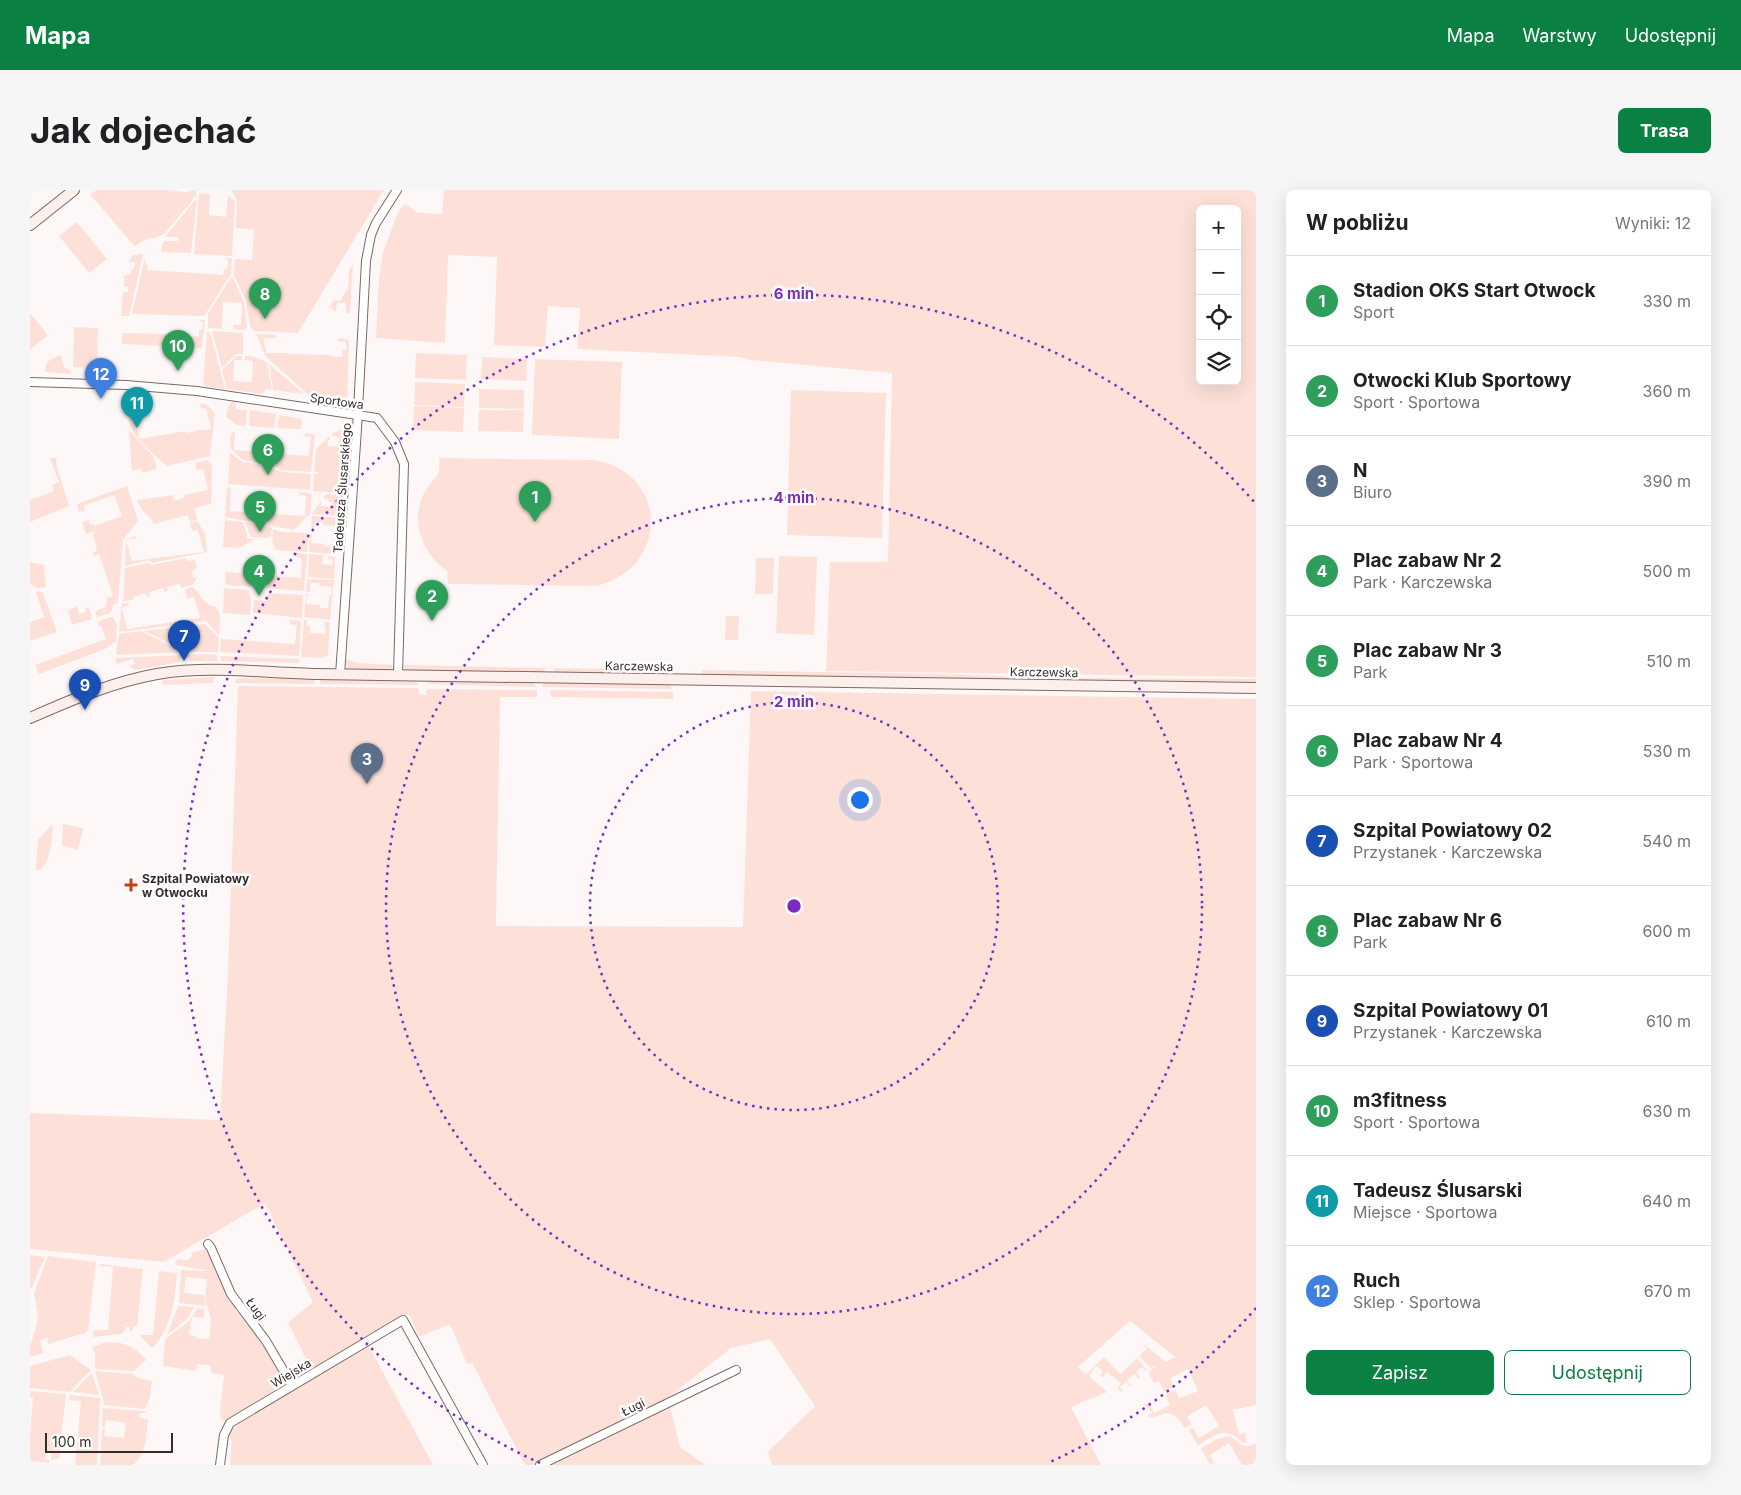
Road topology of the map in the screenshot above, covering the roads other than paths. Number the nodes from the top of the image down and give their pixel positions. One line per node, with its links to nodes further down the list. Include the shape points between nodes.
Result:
1 (74, 190): 3 (main road)
2 (397, 190): 5 (street, Tadeusza Ślusarskiego, via 376,223 366,261)
3 (30, 225)
4 (30, 382): 5 (street, Sportowa, via 197,391)
5 (358, 416): 6 (street, Tadeusza Ślusarskiego); 7 (street, Sportowa, via 377,418 395,442 404,464)
6 (340, 675): 7 (main road, Karczewska); 9 (main road, Karczewska, via 218,671 165,673 96,691)
7 (398, 675): 8 (main road, Karczewska)
8 (1256, 688)
9 (30, 718)
10 (208, 1244): 12 (street, Ługi, via 231,1294 266,1341)
11 (736, 1370): 15 (street, Ługi)
12 (292, 1385): 13 (street, Wiejska, via 230,1423 224,1435); 14 (street, Wiejska, via 402,1320)
13 (220, 1465)
14 (483, 1465)
15 (540, 1465)

